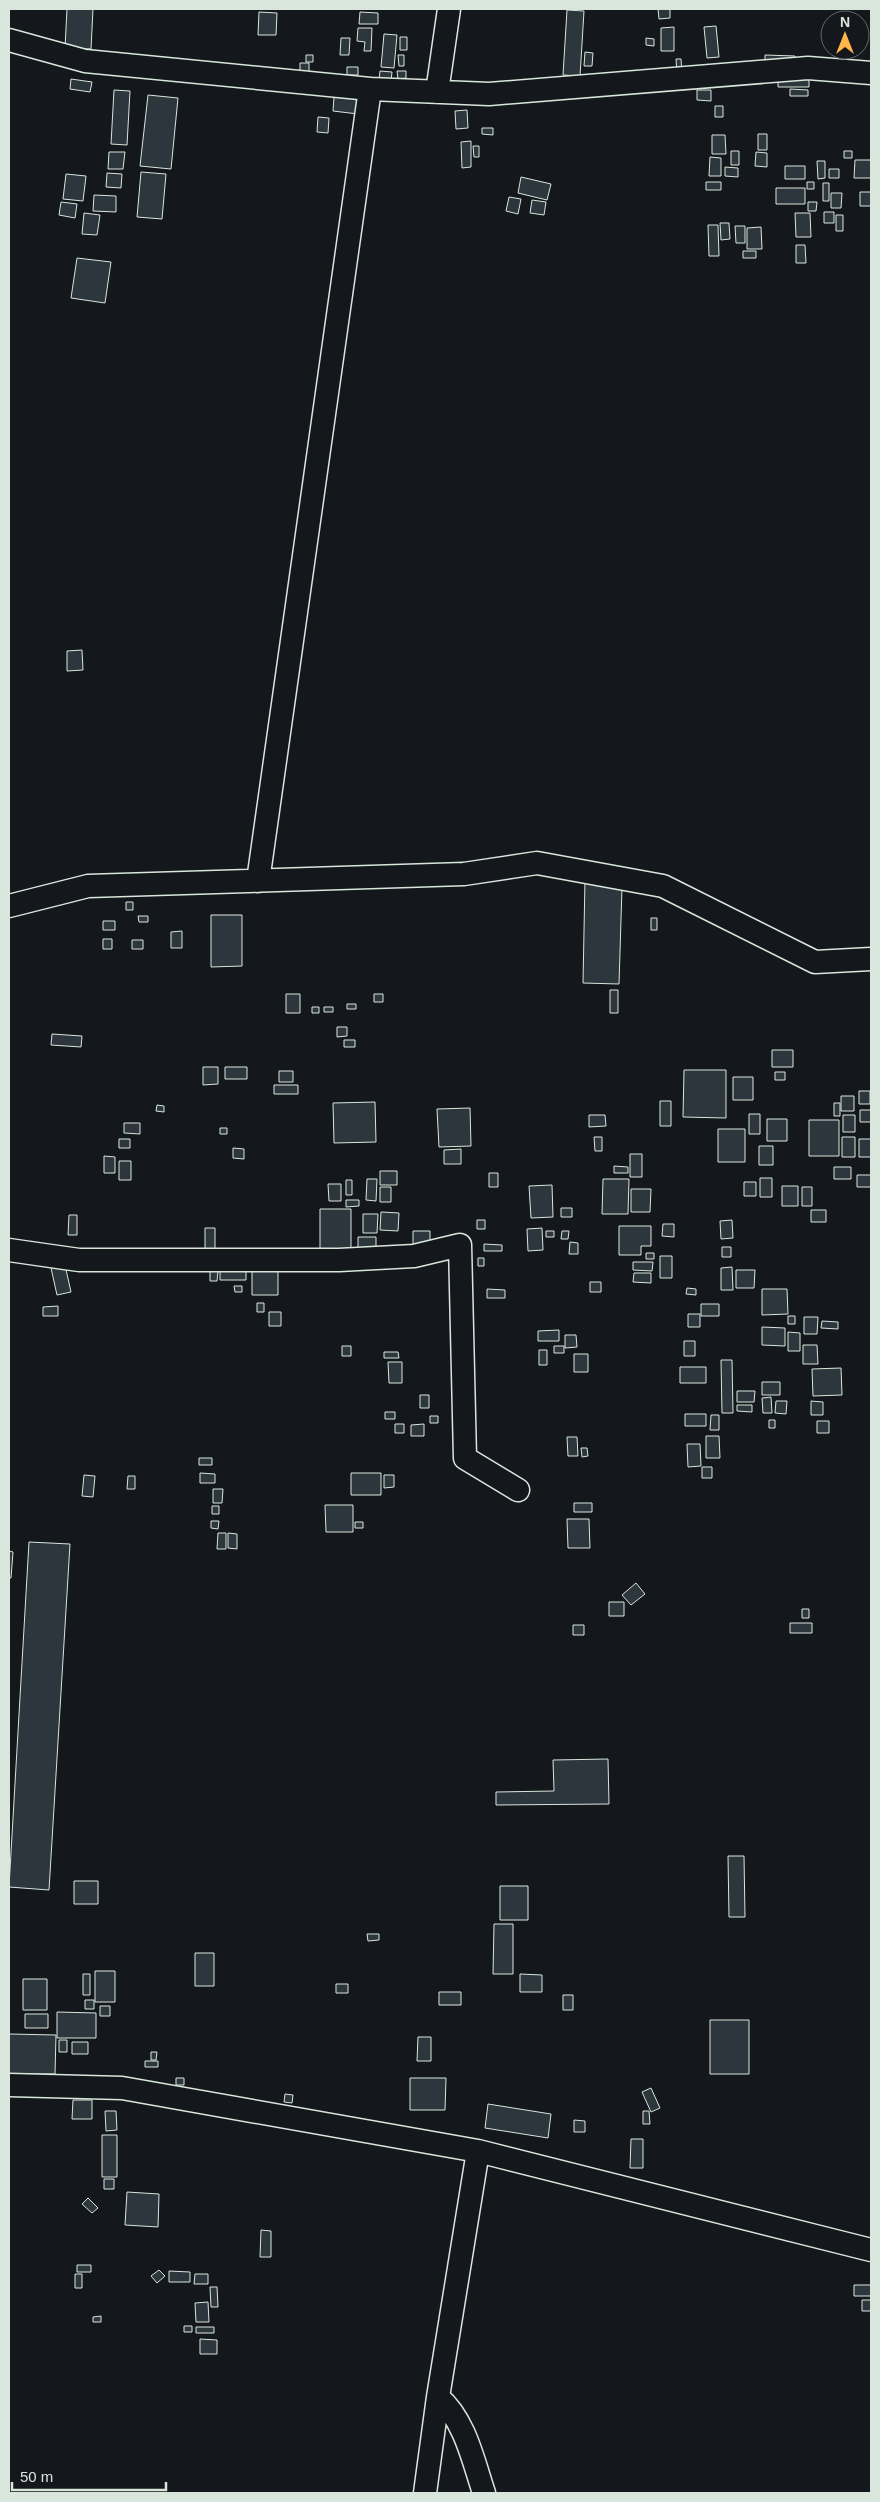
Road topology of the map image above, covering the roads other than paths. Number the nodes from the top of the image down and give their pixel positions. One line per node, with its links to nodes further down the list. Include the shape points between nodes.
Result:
1 (449, 9): 5 (street)
2 (9, 40): 4 (street, via 85,61)
3 (871, 73): 5 (street, via 808,68 489,94)
4 (370, 89): 5 (street); 6 (street)
5 (437, 92)
6 (258, 881): 7 (street, via 88,886); 8 (street, via 464,874 538,863 663,886 815,962)
7 (9, 906)
8 (871, 959)
9 (9, 1250): 10 (street, via 79,1260 339,1260 414,1256 460,1246 465,1458)
10 (518, 1490)
11 (9, 2085): 12 (street, via 122,2088)
12 (478, 2151): 13 (street); 14 (street)
13 (871, 2250)
14 (438, 2397): 15 (street); 16 (street, via 450,2408 466,2439)
15 (425, 2493)
16 (484, 2493)

